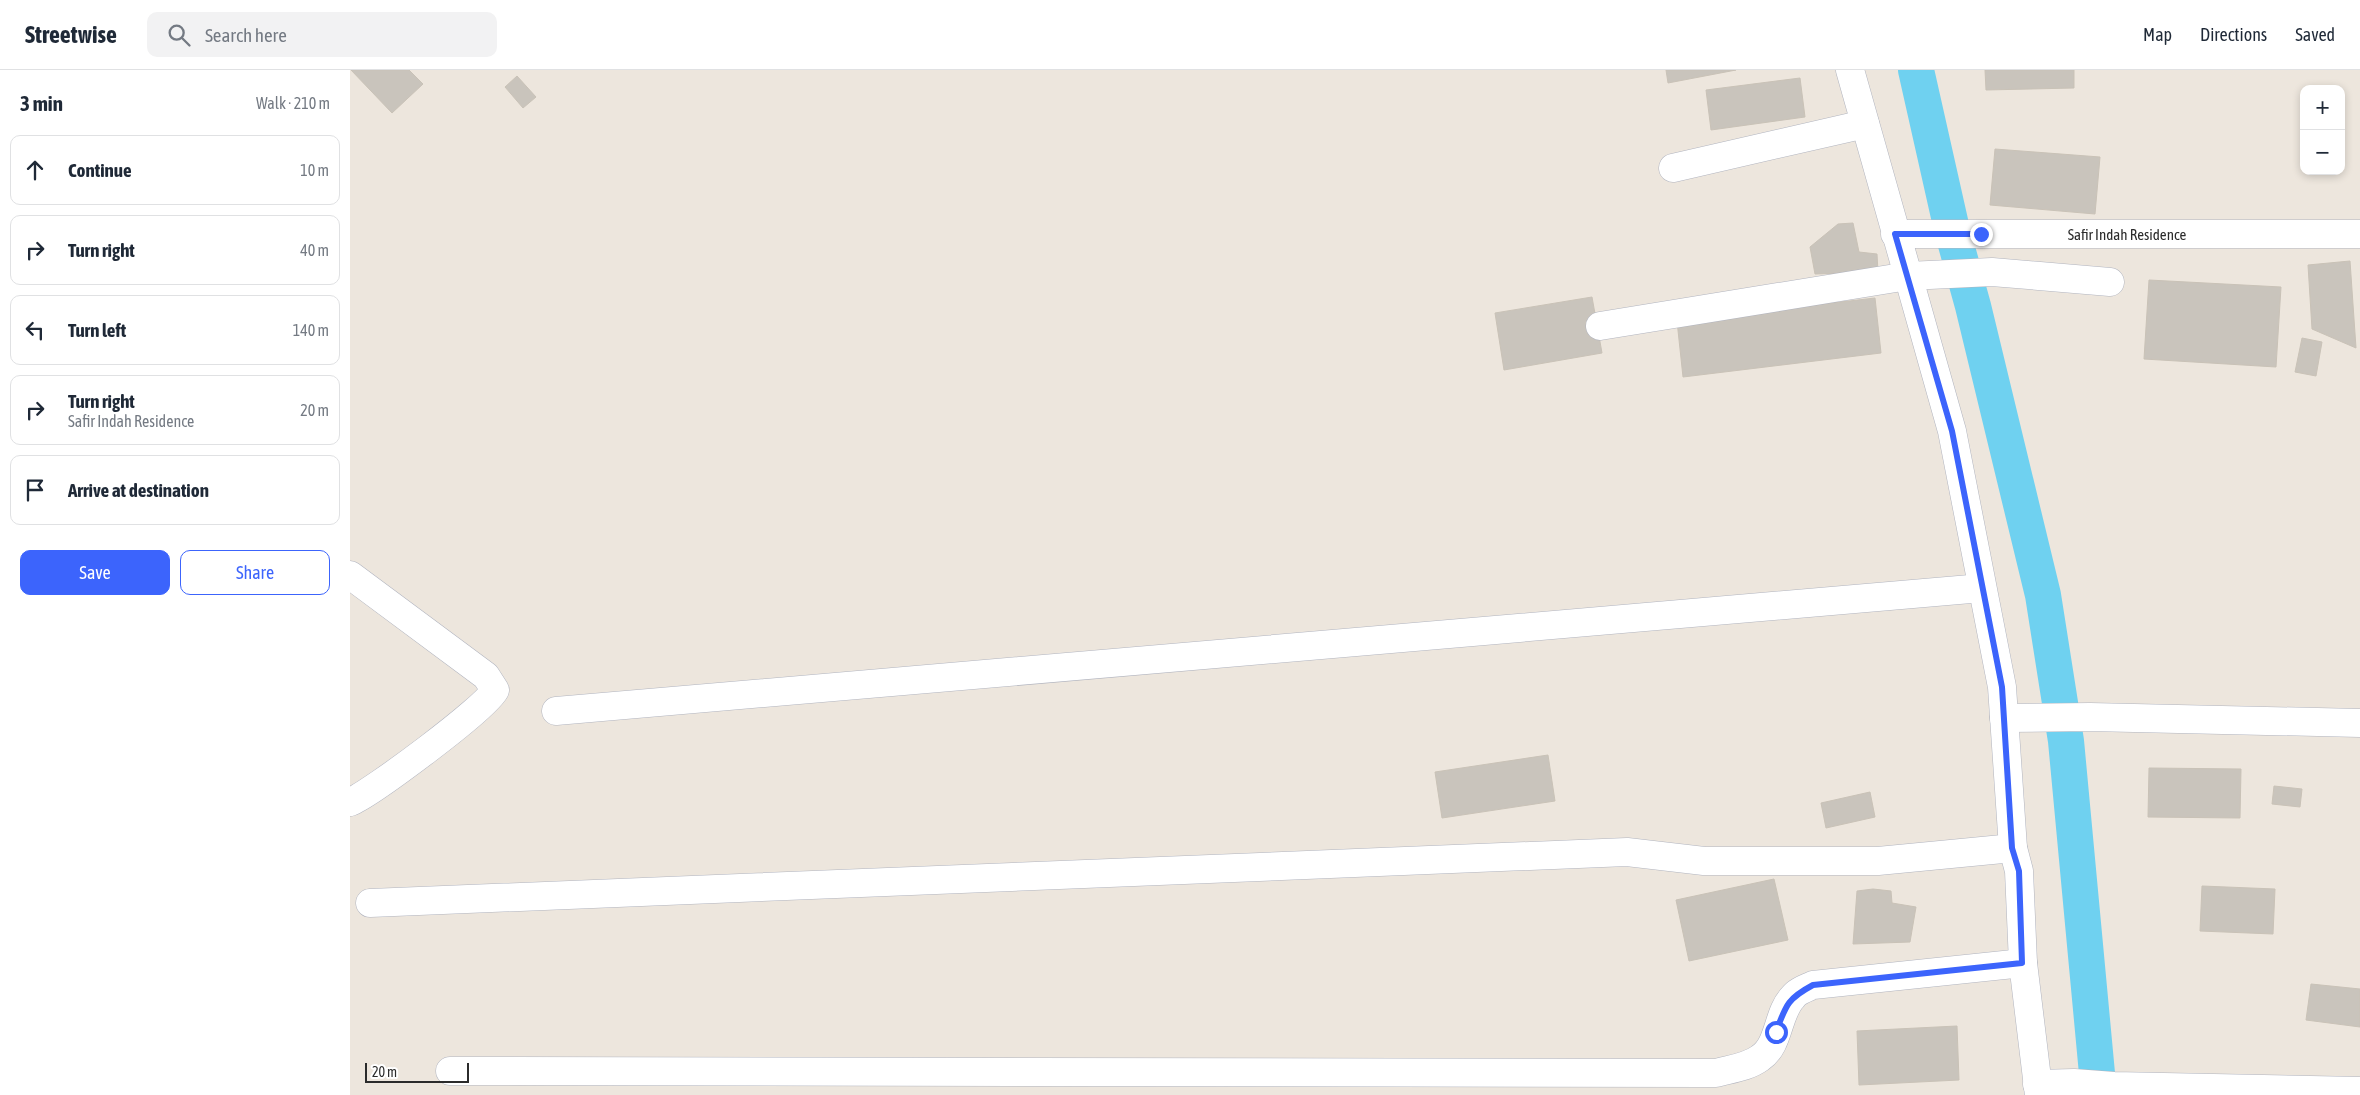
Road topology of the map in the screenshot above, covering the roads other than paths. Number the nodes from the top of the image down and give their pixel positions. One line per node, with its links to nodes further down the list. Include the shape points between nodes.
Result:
1 (1850, 70): 2 (street)
2 (1865, 124): 3 (street); 4 (street)
3 (1673, 168)
4 (1895, 234): 5 (street, Safir Indah Residence); 6 (street)
5 (2360, 234)
6 (1920, 276): 7 (street, via 1992,272); 8 (street); 10 (street)
7 (2110, 282)
8 (1600, 326)
9 (350, 575): 14 (street, via 486,676 494,690 485,704 462,724 368,793)
10 (1982, 588): 11 (street); 12 (street, via 2002,687)
11 (556, 711)
12 (2004, 718): 13 (street); 15 (street)
13 (2360, 723)
14 (350, 802)
15 (2012, 848): 16 (street, via 1878,861 1704,861 1626,852); 17 (street, via 2019,871)
16 (370, 903)
17 (2022, 963): 18 (street, via 1813,985 1794,995 1784,1009 1770,1047 1762,1057 1746,1066 1716,1073); 19 (street)
18 (450, 1071)
19 (2038, 1090): 20 (street, via 2074,1083)
20 (2360, 1092)

